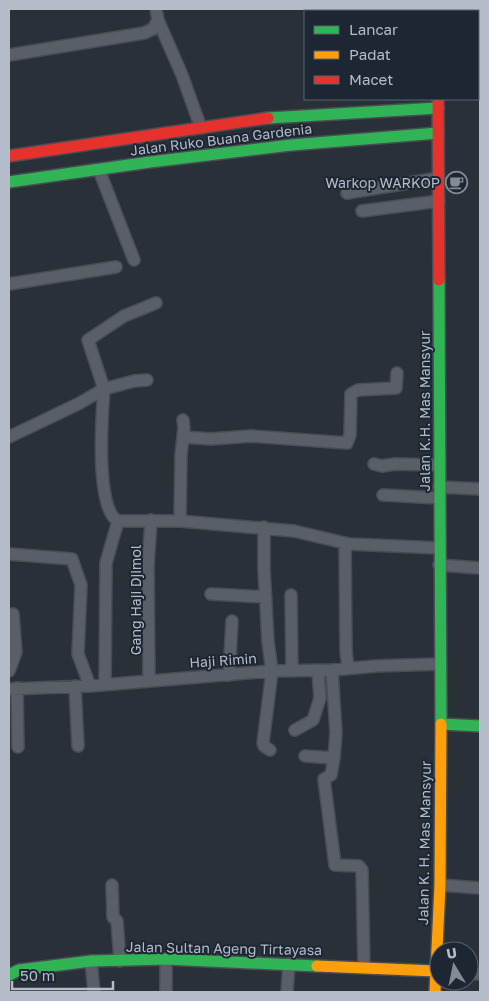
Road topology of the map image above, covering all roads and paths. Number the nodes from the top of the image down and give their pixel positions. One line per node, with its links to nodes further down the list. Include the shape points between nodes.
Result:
1 (157, 14): 2 (street, via 153,29 144,33); 5 (street)
2 (9, 55)
3 (438, 103): 4 (main road, Jalan Ruko Buana Gardenia); 6 (main road, Jalan K.H. Mas Mansyur)
4 (399, 110): 5 (main road, Jalan Ruko Buana Gardenia, via 279,116); 7 (main road, via 406,122)
5 (201, 128): 8 (main road, Jalan Ruko Buana Gardenia)
6 (438, 133): 7 (main road, Jalan Ruko Buana Gardenia); 11 (main road, Jalan K.H. Mas Mansyur)
7 (403, 136): 8 (main road, Jalan Ruko Buana Gardenia, via 290,145)
8 (148, 149): 9 (main road, Jalan Ruko Buana Gardenia); 10 (main road, Jalan Ruko Buana Gardenia)
9 (9, 156)
10 (99, 170): 12 (main road, Jalan Ruko Buana Gardenia); 16 (street)
11 (439, 178): 13 (street); 14 (main road, Jalan K.H. Mas Mansyur)
12 (9, 182)
13 (347, 193)
14 (438, 201): 15 (street); 27 (main road, Jalan K.H. Mas Mansyur)
15 (362, 212)
16 (134, 260)
17 (116, 267): 18 (street)
18 (9, 284)
19 (156, 303): 22 (street, via 124,316 88,340)
20 (397, 373): 25 (street, via 396,388 358,390 351,394 347,443 251,436)
21 (147, 380): 22 (street)
22 (104, 389): 24 (street); 32 (street, via 102,475 110,513)
23 (184, 420): 25 (street)
24 (9, 437)
25 (183, 437): 33 (street)
26 (374, 464): 27 (street)
27 (439, 465): 29 (main road, Jalan K.H. Mas Mansyur)
28 (480, 489): 29 (street)
29 (439, 493): 30 (street); 36 (main road, Jalan K.H. Mas Mansyur)
30 (383, 494)
31 (151, 520): 32 (street); 33 (street); 53 (street, Gang Haji Djimol)
32 (118, 521): 54 (street, via 106,563)
33 (180, 521): 34 (street)
34 (264, 527): 35 (street); 42 (street)
35 (346, 543): 36 (street); 46 (street)
36 (439, 548): 38 (main road, Jalan K.H. Mas Mansyur)
37 (9, 554): 56 (street, via 72,559 81,585 78,654)
38 (439, 565): 39 (street); 45 (main road, Jalan K.H. Mas Mansyur)
39 (480, 568)
40 (211, 594): 42 (street)
41 (291, 595): 47 (street)
42 (266, 597): 51 (street)
43 (13, 614): 50 (street, via 16,652)
44 (232, 621): 52 (street)
45 (440, 664): 46 (street, Haji Rimin); 58 (main road, Jalan K.H. Mas Mansyur)
46 (348, 668): 49 (street, Haji Rimin)
47 (292, 670): 48 (street, Haji Rimin); 51 (street, Haji Rimin)
48 (318, 670): 49 (street, Haji Rimin); 60 (street, via 320,698 313,720)
49 (332, 670): 65 (street, via 336,734)
50 (9, 671)
51 (272, 671): 52 (street, Haji Rimin); 63 (street, via 263,743)
52 (229, 675): 53 (street, Haji Rimin)
53 (149, 681): 54 (street, Haji Rimin)
54 (105, 684): 56 (street, Haji Rimin)
55 (75, 686): 56 (street, Haji Rimin); 57 (street, Haji Rimin); 62 (street)
56 (90, 686)
57 (11, 687): 61 (street)
58 (441, 724): 59 (main road); 67 (main road, Jalan K. H. Mas Mansyur)
59 (480, 726)
60 (295, 730)
61 (18, 746)
62 (78, 746)
63 (270, 750)
64 (305, 756): 65 (street)
65 (334, 758): 74 (street, via 331,775 324,780 334,865 359,866 362,870)
66 (112, 885): 71 (street)
67 (440, 885): 68 (street); 69 (main road, Jalan K. H. Mas Mansyur)
68 (480, 888)
69 (438, 941)
70 (166, 959): 71 (main road, Jalan Sultan Ageng Tirtayasa); 73 (main road, Jalan Sultan Ageng Tirtayasa); 78 (street)
71 (120, 961): 72 (main road, Jalan Sultan Ageng Tirtayasa)
72 (91, 962): 76 (main road, Jalan Sultan Ageng Tirtayasa, via 19,970); 77 (street)
73 (289, 964): 74 (main road, Jalan Sultan Ageng Tirtayasa); 79 (street)
74 (364, 966): 75 (main road, Jalan Sultan Ageng Tirtayasa)
75 (429, 970)
76 (9, 975)
77 (94, 992)
78 (166, 992)
79 (287, 992)

